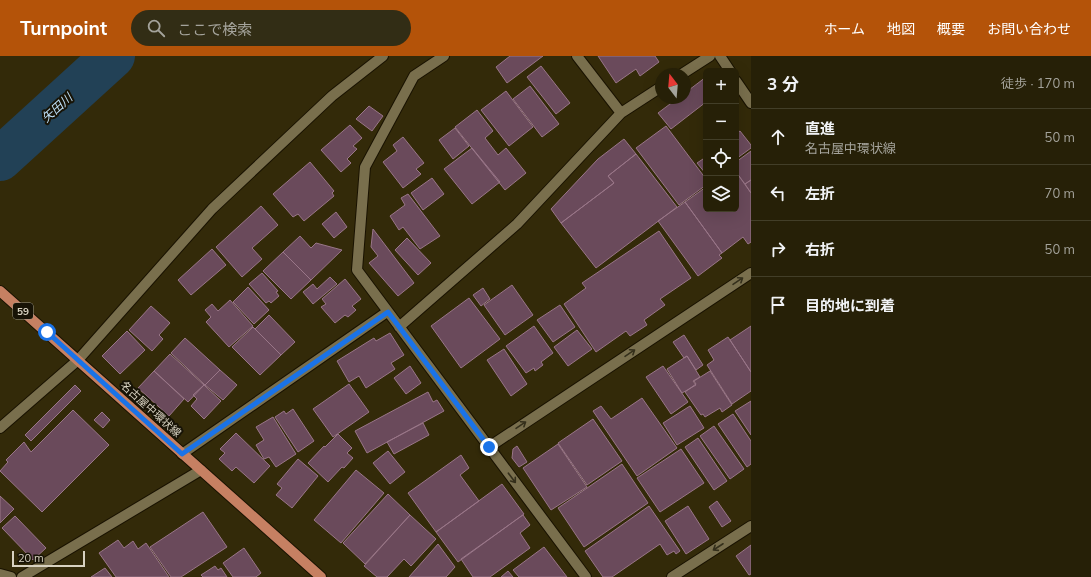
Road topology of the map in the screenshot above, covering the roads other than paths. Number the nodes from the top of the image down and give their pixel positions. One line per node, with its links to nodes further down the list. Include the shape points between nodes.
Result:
1 (383, 56): 16 (street, via 332,96 212,209)
2 (444, 56): 14 (street, via 414,76 364,167 357,270)
3 (577, 56): 11 (street)
4 (710, 56): 6 (street)
5 (720, 56): 7 (street)
6 (691, 68)
7 (728, 68)
8 (739, 85): 10 (street)
9 (655, 91): 11 (street)
10 (751, 103)
11 (621, 113): 15 (street, via 517,224)
12 (751, 272): 18 (street, one-way to 12)
13 (0, 291): 16 (main road, 名古屋中環状線 / 59)
14 (388, 312): 15 (street); 19 (street)
15 (399, 327): 18 (street)
16 (78, 360): 17 (street); 19 (main road, 名古屋中環状線 / 59)
17 (0, 428)
18 (489, 447): 26 (street, one-way to 26)
19 (182, 454): 20 (main road, 名古屋中環状線 / 59)
20 (201, 470): 24 (street); 25 (main road, 名古屋中環状線 / 59)
21 (751, 526): 27 (street, one-way to 27)
22 (0, 574): 23 (street)
23 (11, 577)
24 (22, 577)
25 (321, 577)
26 (586, 577)
27 (672, 577)

